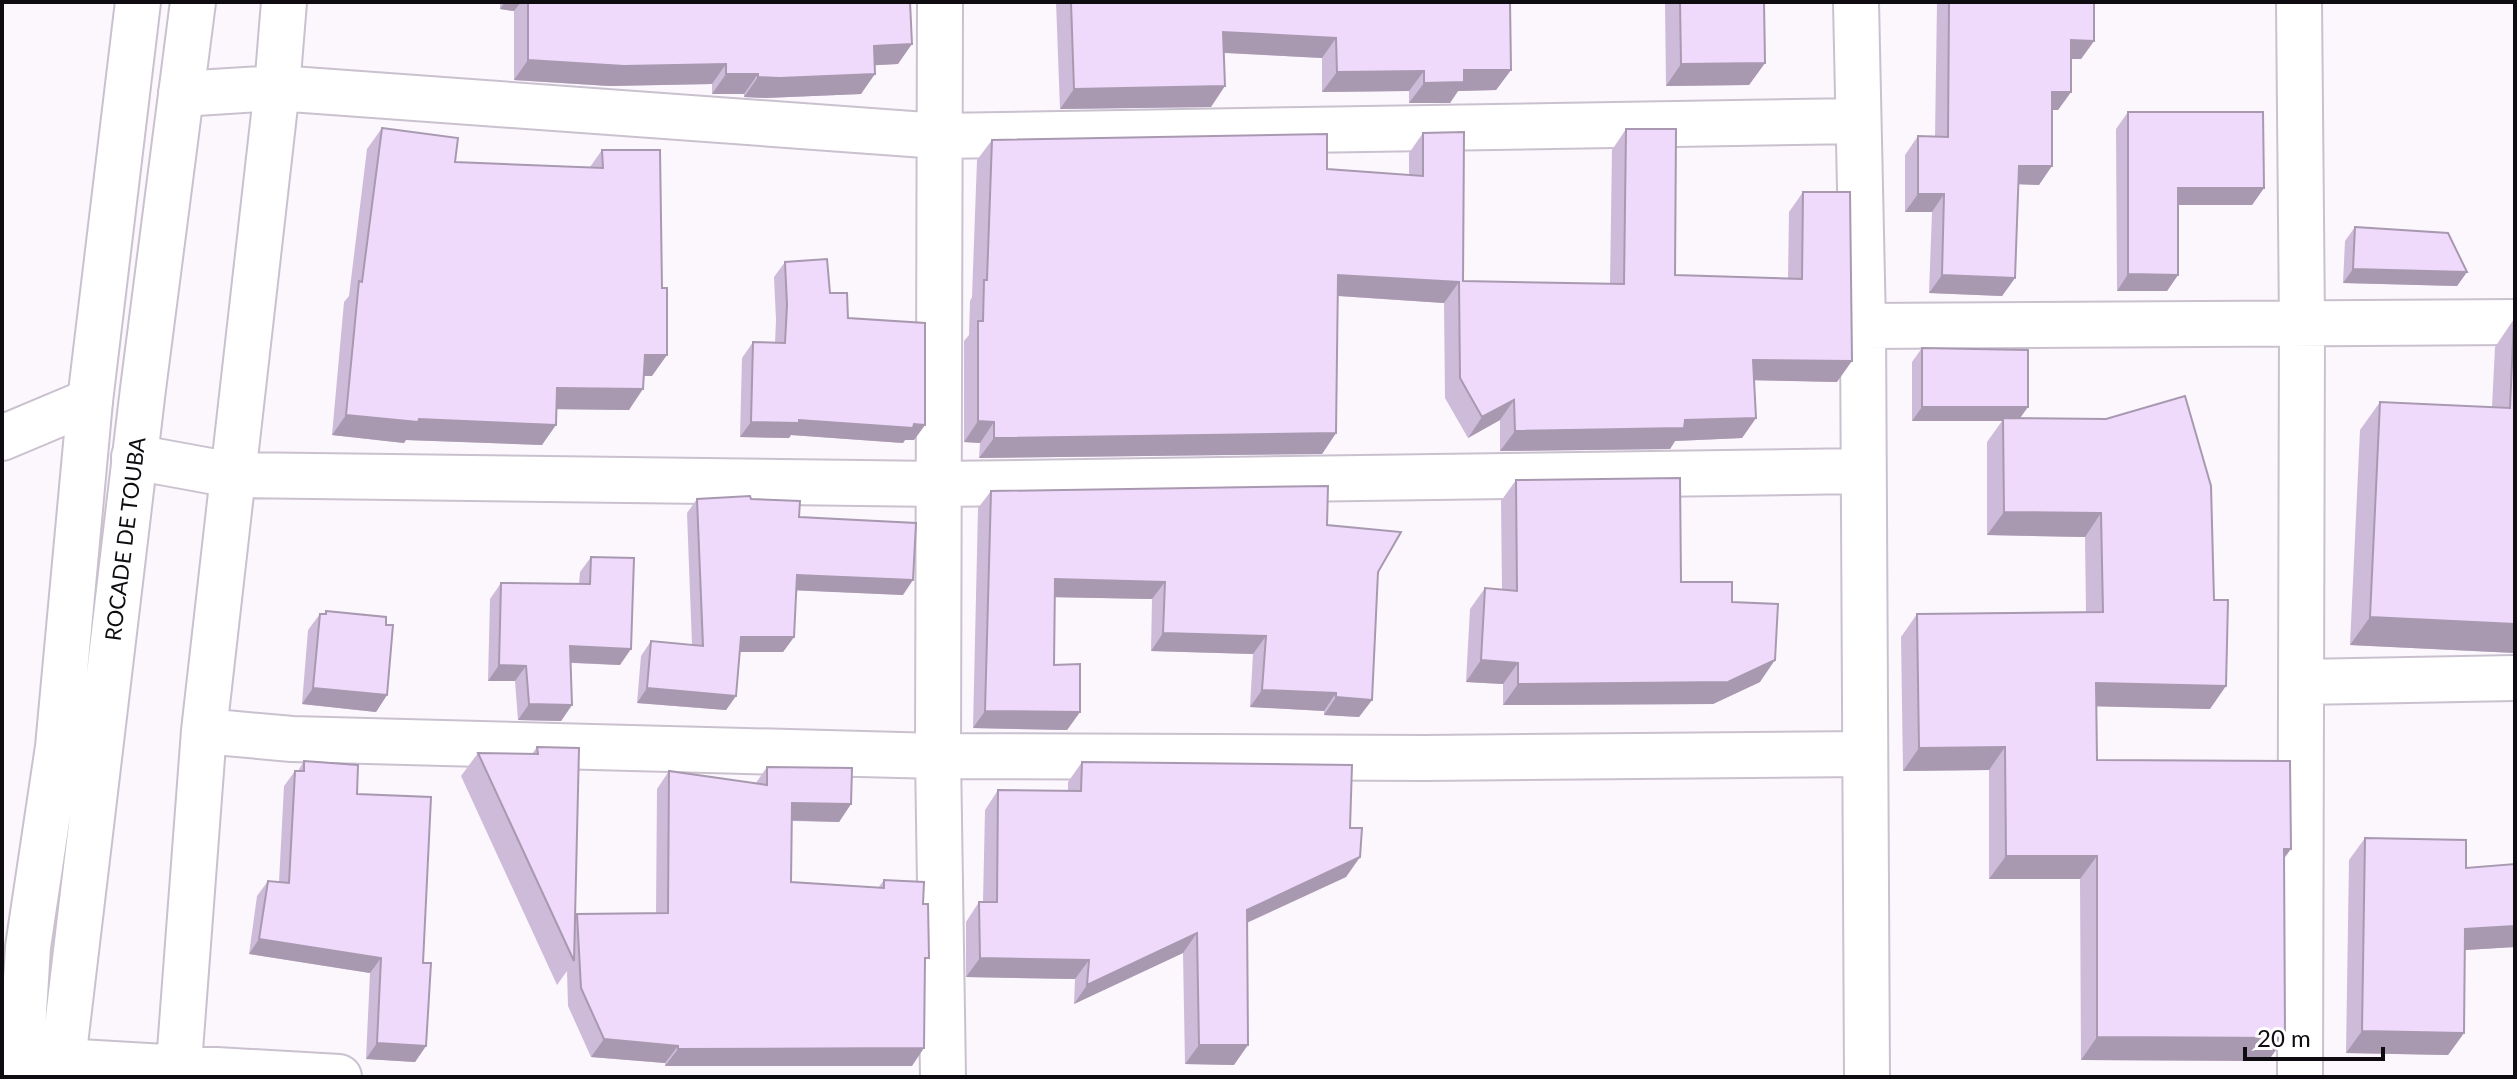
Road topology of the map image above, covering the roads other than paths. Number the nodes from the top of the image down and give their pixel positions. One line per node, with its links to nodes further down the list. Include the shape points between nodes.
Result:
1 (138, 2): 14 (street, ROCADE DE TOUBA)
2 (193, 2): 8 (street, ROCADE DE TOUBA)
3 (284, 2): 7 (street)
4 (940, 2): 10 (street)
5 (1856, 2): 9 (street)
6 (2299, 2): 12 (street)
7 (277, 88): 8 (street); 10 (street); 18 (street)
8 (181, 94): 16 (street, ROCADE DE TOUBA)
9 (1858, 121): 10 (street); 13 (street)
10 (939, 136): 19 (street)
11 (2515, 322): 12 (street)
12 (2302, 325): 13 (street); 21 (street)
13 (1863, 326): 17 (street)
14 (90, 401): 15 (street); 25 (street, ROCADE DE TOUBA, via 58,747)
15 (2, 438)
16 (134, 457): 18 (street); 26 (street, ROCADE DE TOUBA)
17 (1862, 471): 19 (street); 23 (street)
18 (232, 475): 19 (street); 22 (street)
19 (939, 484): 24 (street)
20 (2515, 678): 21 (street)
21 (2302, 682): 32 (street)
22 (204, 731): 24 (street, via 308,740); 27 (street)
23 (1864, 754): 24 (street); 31 (street)
24 (938, 756): 30 (street)
25 (15, 948): 28 (street, ROCADE DE TOUBA)
26 (61, 1069): 27 (street)
27 (179, 1072): 29 (street)
28 (20, 1077)
29 (339, 1077)
30 (943, 1077)
31 (1867, 1077)
32 (2300, 1077)

